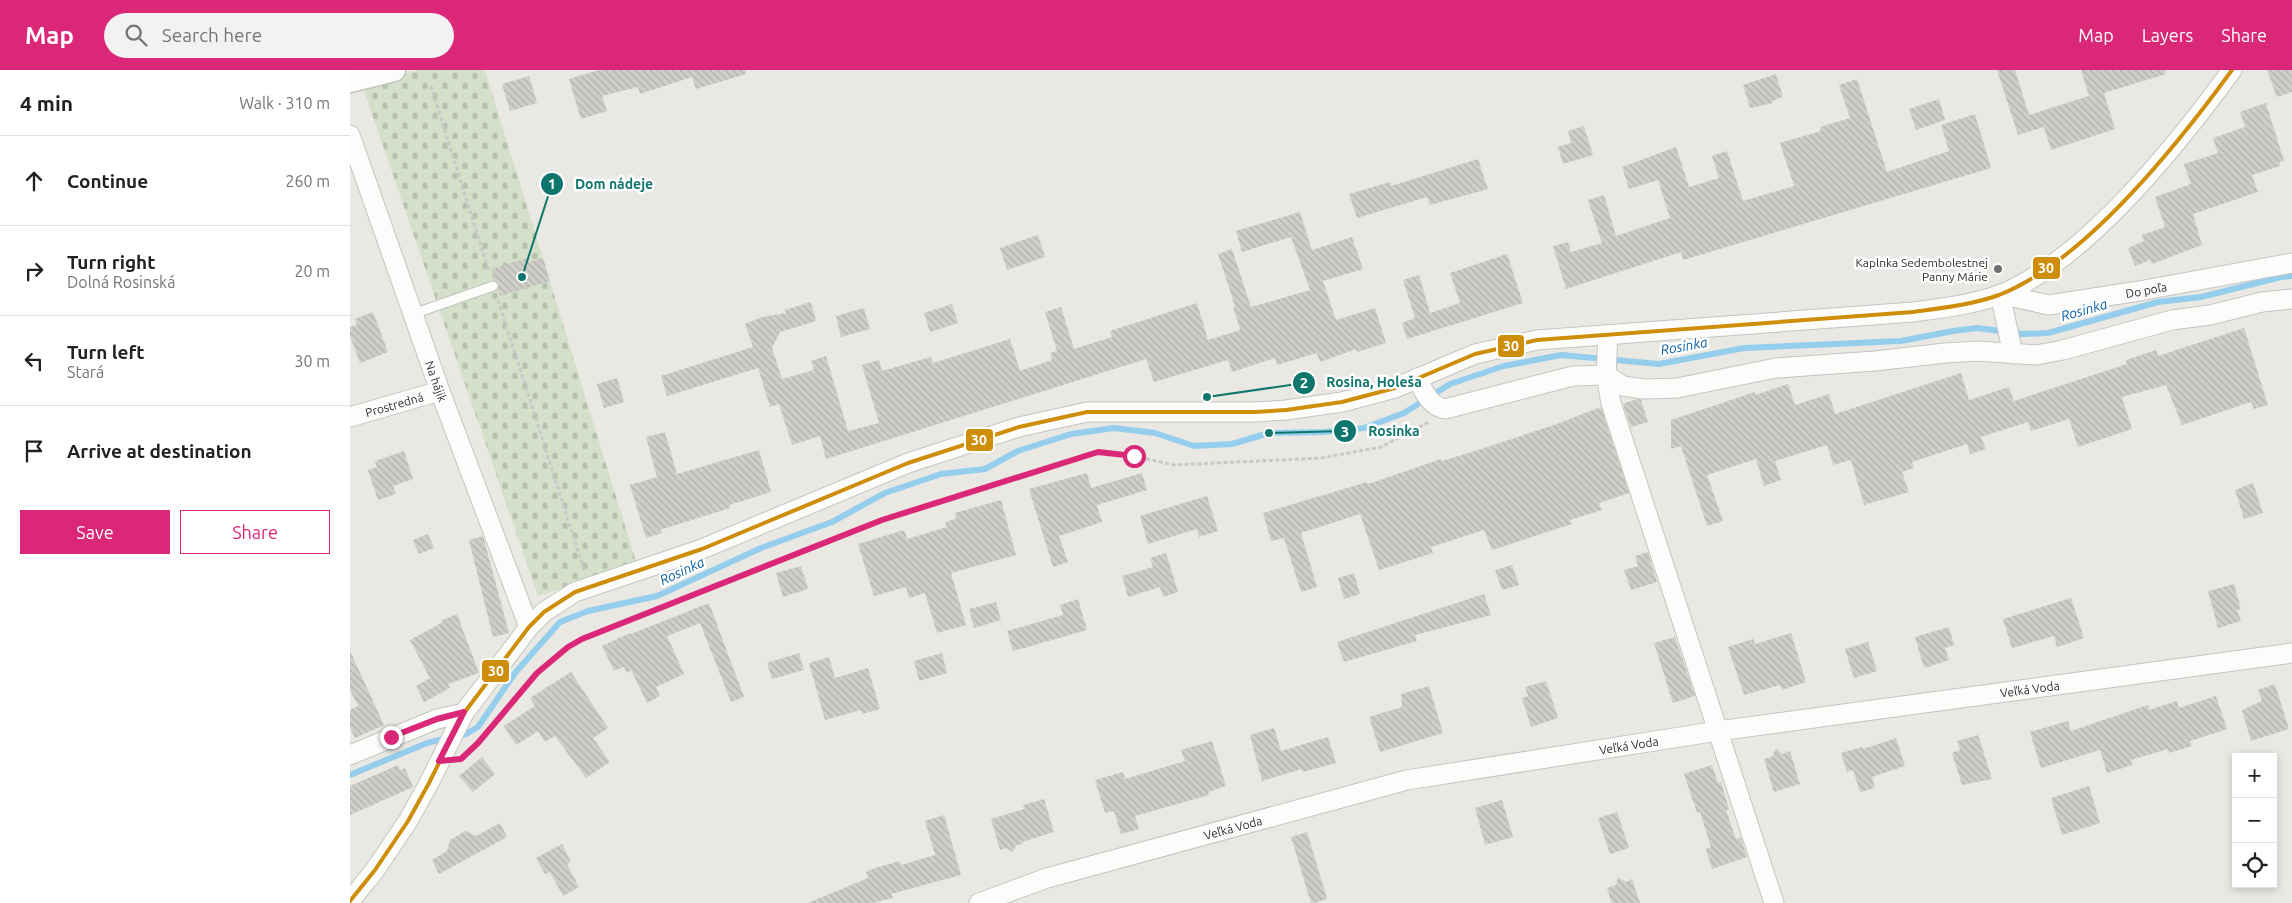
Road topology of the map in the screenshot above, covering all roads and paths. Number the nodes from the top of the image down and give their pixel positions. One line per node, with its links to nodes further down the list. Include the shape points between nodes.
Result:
1 (394, 70): 3 (street)
2 (2232, 70): 8 (street, via 2160,161 2106,217 2044,270)
3 (350, 81)
4 (431, 86): 7 (path)
5 (350, 135): 10 (street, Na hájik)
6 (2292, 263): 8 (street, Do poľa, via 2049,305)
7 (493, 286): 10 (lane); 17 (path)
8 (2000, 294): 11 (street, via 1968,304 1913,312); 12 (street)
9 (2292, 299): 12 (street, via 2172,320 2063,350 2036,354)
10 (413, 314): 14 (street, Na hájik)
11 (1608, 335): 13 (street); 15 (street, via 1537,340 1475,354)
12 (2010, 341): 13 (street, via 1977,352 1776,368 1677,388 1623,386)
13 (1607, 365): 15 (street, via 1452,408); 21 (street, via 1611,403)
14 (440, 391): 16 (street, Prostredná); 18 (street, Na hájik)
15 (1428, 395): 17 (street, via 1369,396 1286,410 1102,412 1046,420 908,463 710,546); 23 (path, via 1432,420 1381,448 1322,458 1174,465 1098,452 882,520 582,639 537,673 461,759)
16 (350, 416)
17 (589, 588): 18 (street, via 560,601)
18 (529, 627): 20 (street)
19 (2292, 653): 21 (street, Veľká Voda)
20 (460, 718): 22 (street, via 437,719); 23 (street)
21 (1718, 731): 25 (street, Veľká Voda, via 1407,780 1047,878); 26 (street)
22 (350, 755)
23 (441, 758): 24 (street, via 408,821)
24 (357, 899)
25 (979, 903)
26 (1774, 903)

